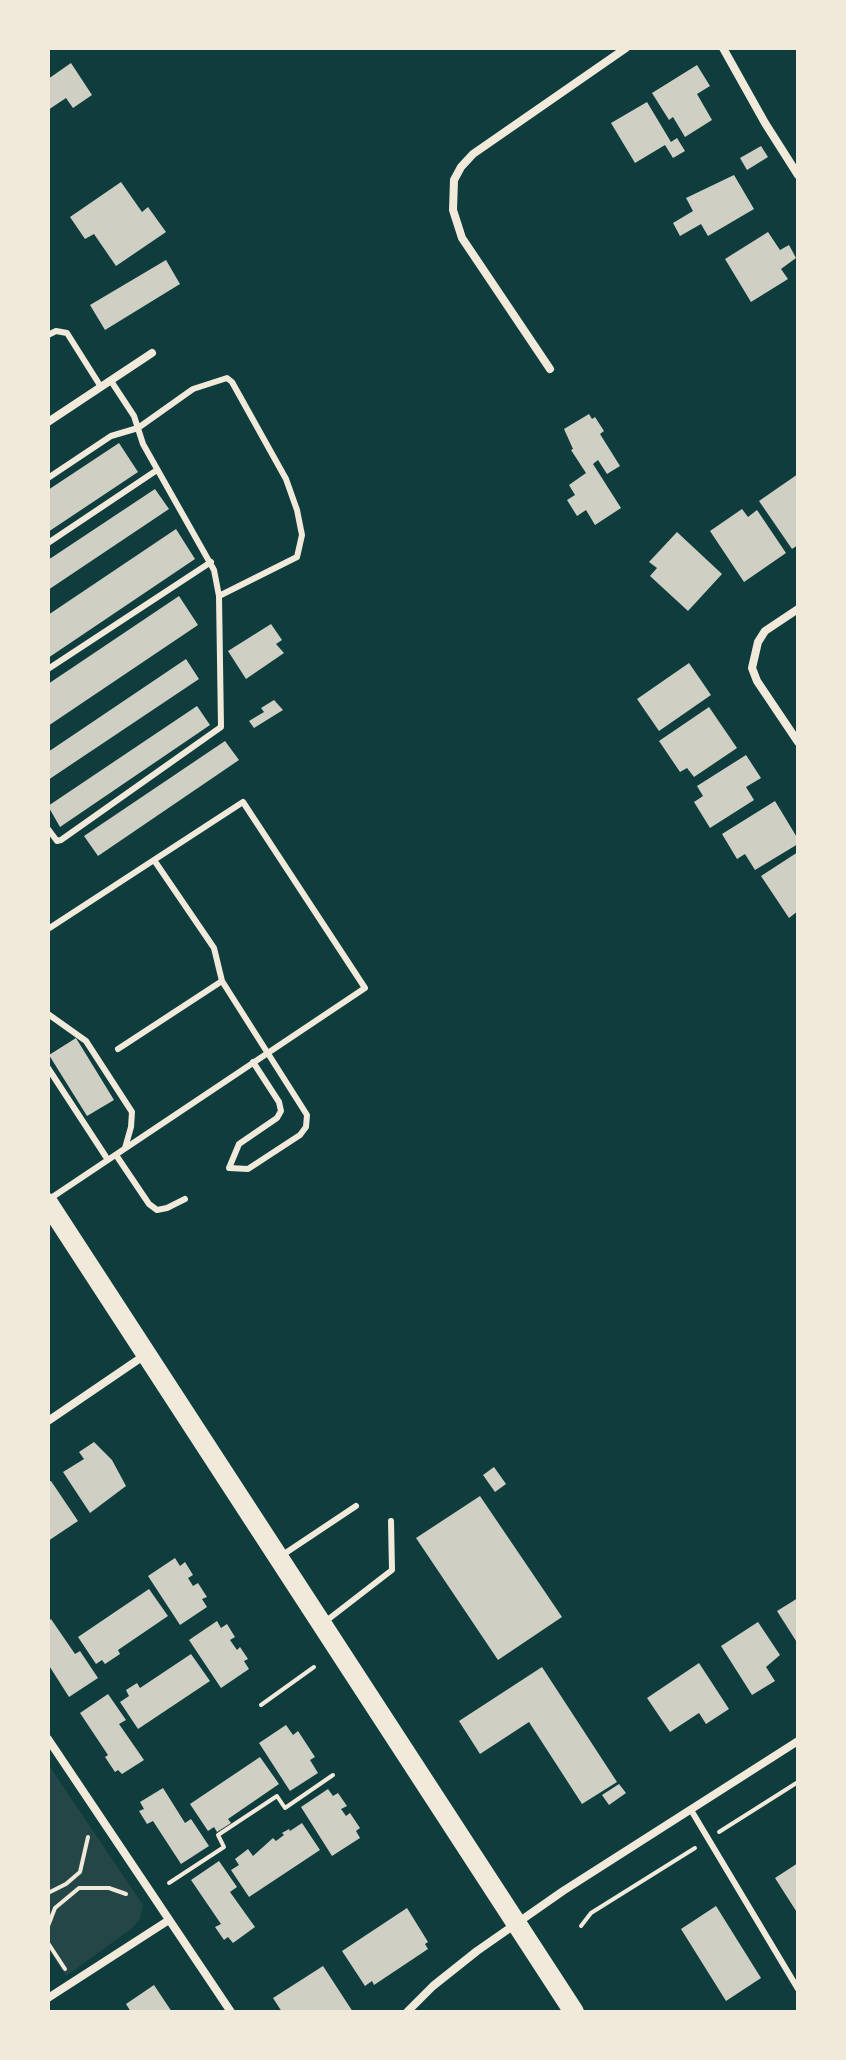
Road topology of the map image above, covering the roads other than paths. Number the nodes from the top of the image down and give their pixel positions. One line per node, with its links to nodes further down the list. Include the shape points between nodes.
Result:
1 (626, 48): 6 (street, via 473,154 454,180 453,210 462,238)
2 (723, 48): 3 (street)
3 (798, 175)
4 (48, 335): 8 (lane, via 67,333)
5 (152, 353): 7 (street)
6 (550, 369)
7 (111, 381): 8 (street); 10 (lane)
8 (101, 387): 9 (street)
9 (48, 422)
10 (138, 428): 11 (lane); 12 (lane, via 111,436); 15 (lane, via 193,389 227,378 286,479 302,535 297,557)
11 (157, 470): 13 (lane); 14 (lane)
12 (48, 478)
13 (48, 543)
14 (211, 562): 15 (lane); 17 (lane)
15 (219, 596): 19 (lane, via 221,727 61,840)
16 (798, 609): 18 (street, via 765,631 752,668)
17 (48, 669)
18 (798, 742)
19 (48, 829)
20 (154, 860): 21 (lane); 22 (lane, via 214,948); 25 (lane, via 243,802 365,988)
21 (48, 929)
22 (222, 981): 24 (lane); 25 (lane)
23 (48, 1014): 28 (lane, via 86,1041 132,1112)
24 (118, 1049)
25 (269, 1052): 26 (lane); 26 (lane, via 303,1106 306,1127 248,1169 229,1168 239,1144 281,1111)
26 (253, 1062): 28 (lane)
27 (48, 1068): 30 (lane)
28 (125, 1148): 29 (lane)
29 (116, 1155): 30 (lane); 31 (lane, via 157,1210)
30 (108, 1160): 32 (lane)
31 (185, 1199)
32 (48, 1202): 33 (main road)
33 (146, 1354): 34 (street); 37 (main road)
34 (48, 1421)
35 (356, 1506): 37 (lane)
36 (391, 1521): 38 (lane, via 392,1570)
37 (278, 1558): 38 (main road)
38 (321, 1625): 43 (main road)
39 (48, 1739): 42 (street)
40 (798, 1741): 41 (street)
41 (691, 1810): 43 (street); 44 (lane)
42 (169, 1920): 45 (street); 46 (street)
43 (516, 1925): 47 (street); 48 (main road)
44 (798, 1989)
45 (48, 1998)
46 (228, 2011)
47 (407, 2012)
48 (574, 2012)

